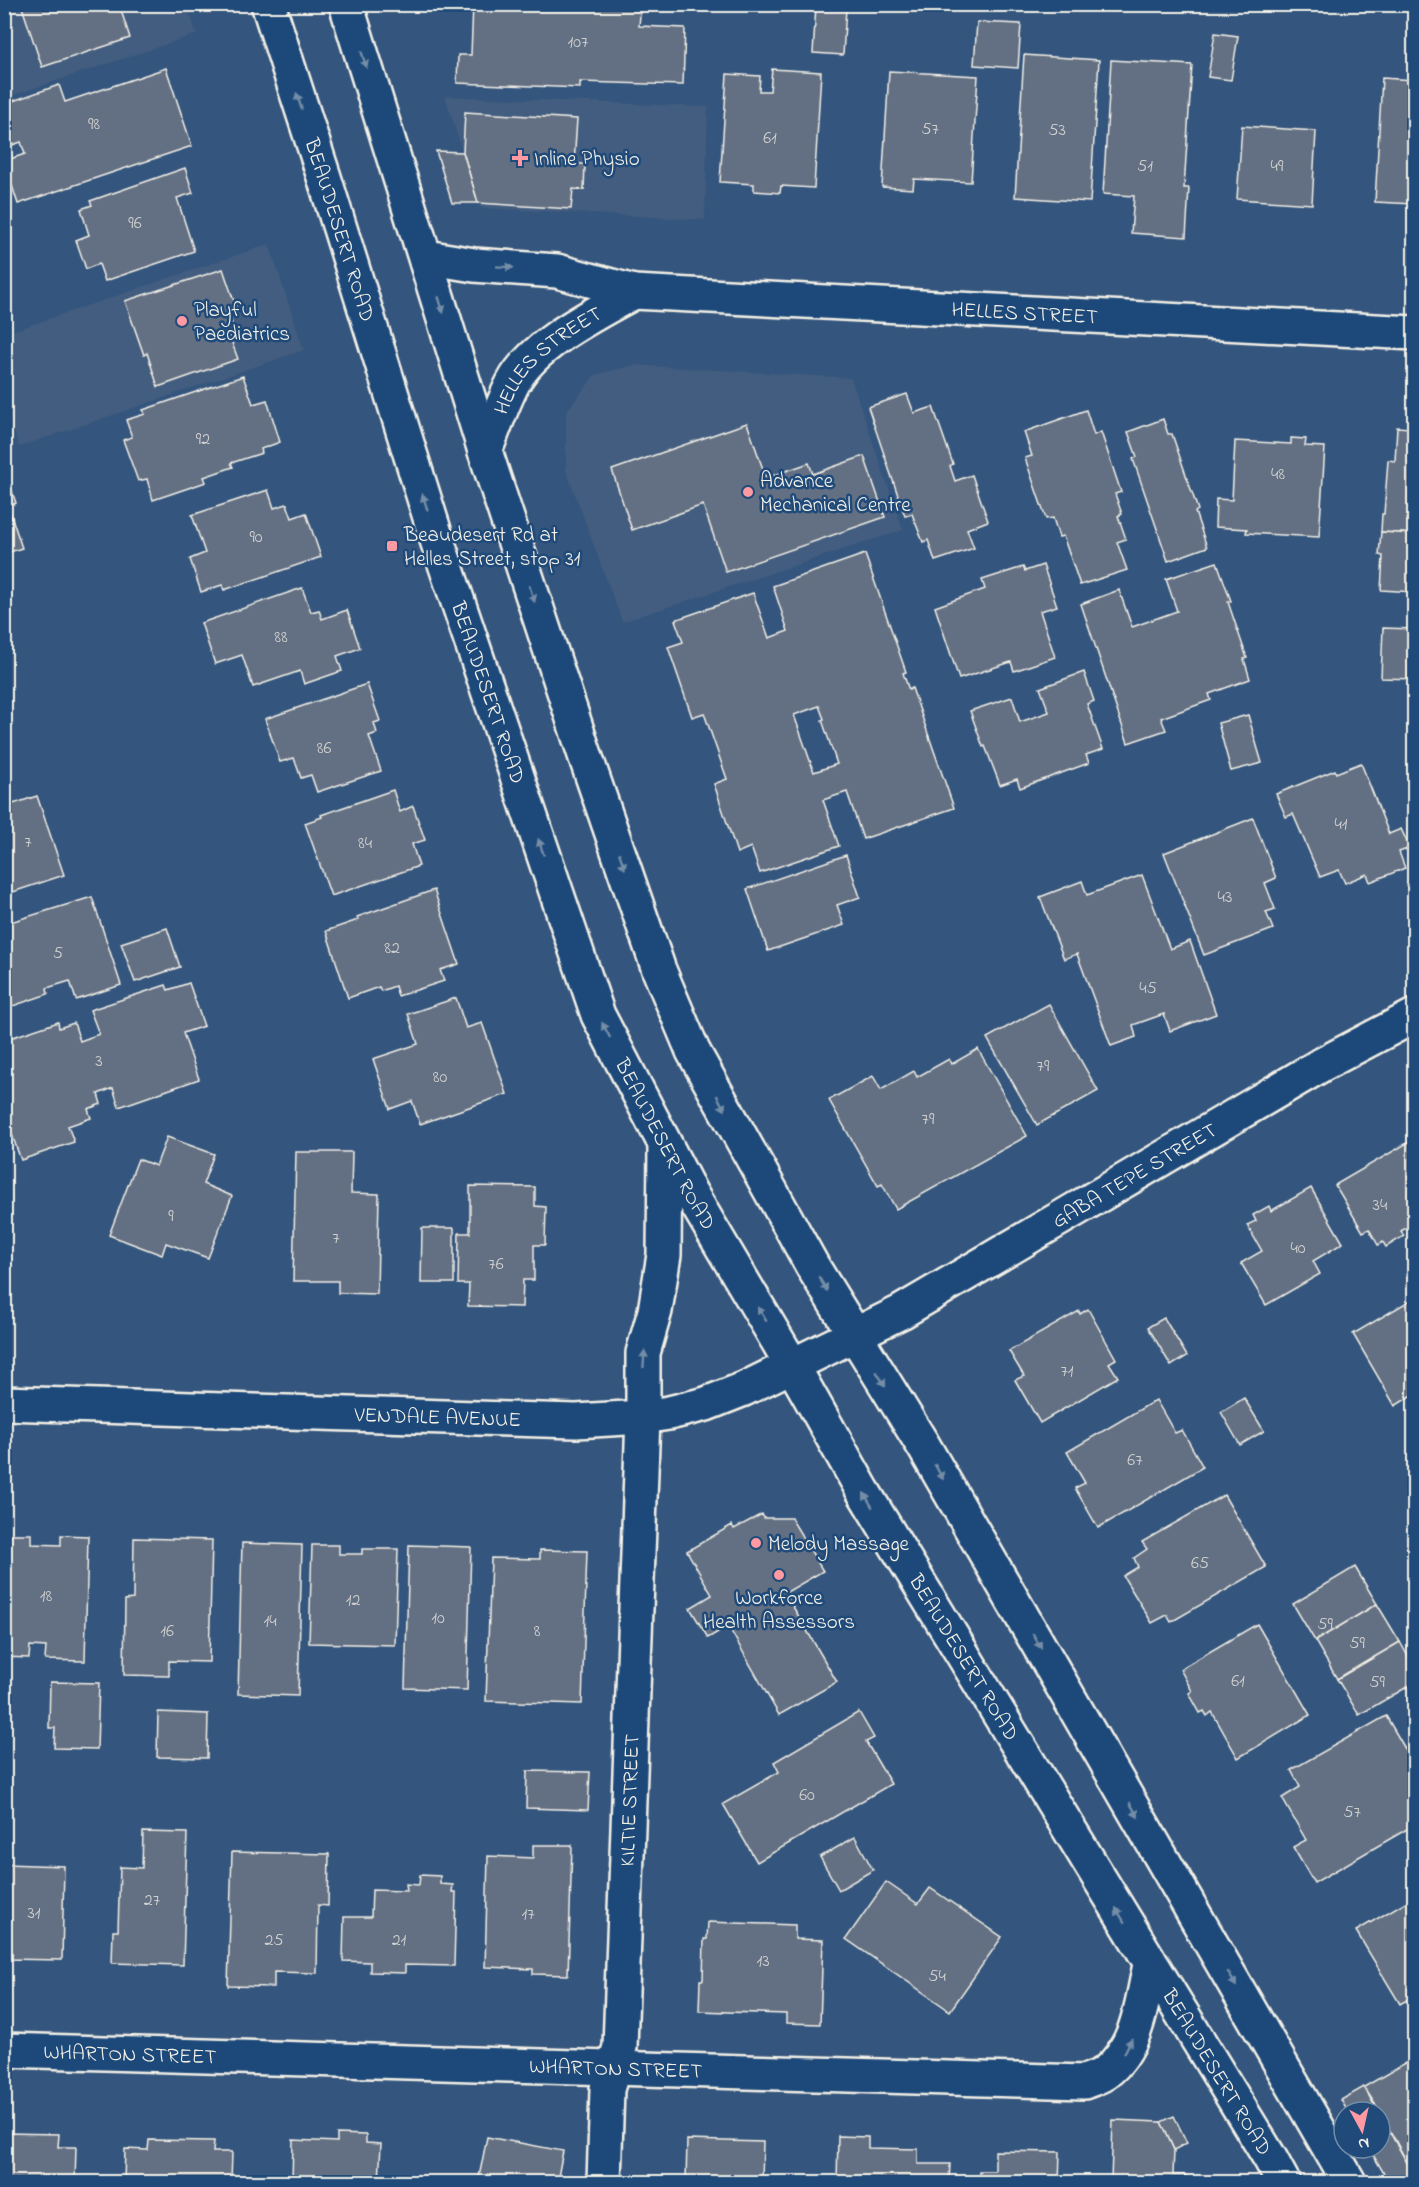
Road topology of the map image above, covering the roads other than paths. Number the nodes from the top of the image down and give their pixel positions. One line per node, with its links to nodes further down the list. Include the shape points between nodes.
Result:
1 (267, 4): 8 (main road, BEAUDESERT ROAD, one-way to 1, via 598,1015 438,543)
2 (346, 4): 3 (main road, one-way to 3)
3 (426, 257): 4 (main road, HELLES STREET, one-way to 4, via 557,271); 6 (main road, one-way to 6)
4 (634, 291): 5 (main road, HELLES STREET); 6 (main road, HELLES STREET, via 558,336 535,356 514,381)
5 (1414, 333)
6 (485, 451): 9 (main road, one-way to 9, via 659,970 693,1051)
7 (1414, 1016): 9 (main road, GABA TEPE STREET, via 1321,1065 938,1291)
8 (665, 1144): 10 (main road, BEAUDESERT ROAD, one-way to 8); 12 (main road, KILTIE STREET, one-way to 8, via 643,1353 664,1255)
9 (854, 1335): 10 (main road, VENDALE AVENUE); 18 (main road, one-way to 18, via 923,1444)
10 (792, 1365): 12 (main road, VENDALE AVENUE, via 706,1404); 13 (main road, BEAUDESERT ROAD, one-way to 10, via 863,1491)
11 (4, 1403): 12 (main road, VENDALE AVENUE, via 576,1421)
12 (643, 1417): 15 (main road, KILTIE STREET, via 620,2047)
13 (1150, 1965): 15 (main road, WHARTON STREET, one-way to 13, via 1084,2082 1105,2073 1124,2055 1134,2033); 17 (main road, BEAUDESERT ROAD)
14 (4, 2050): 15 (main road, WHARTON STREET)
15 (613, 2068): 16 (main road, KILTIE STREET, via 607,2089)
16 (604, 2182)
17 (1283, 2182)
18 (1349, 2182)

